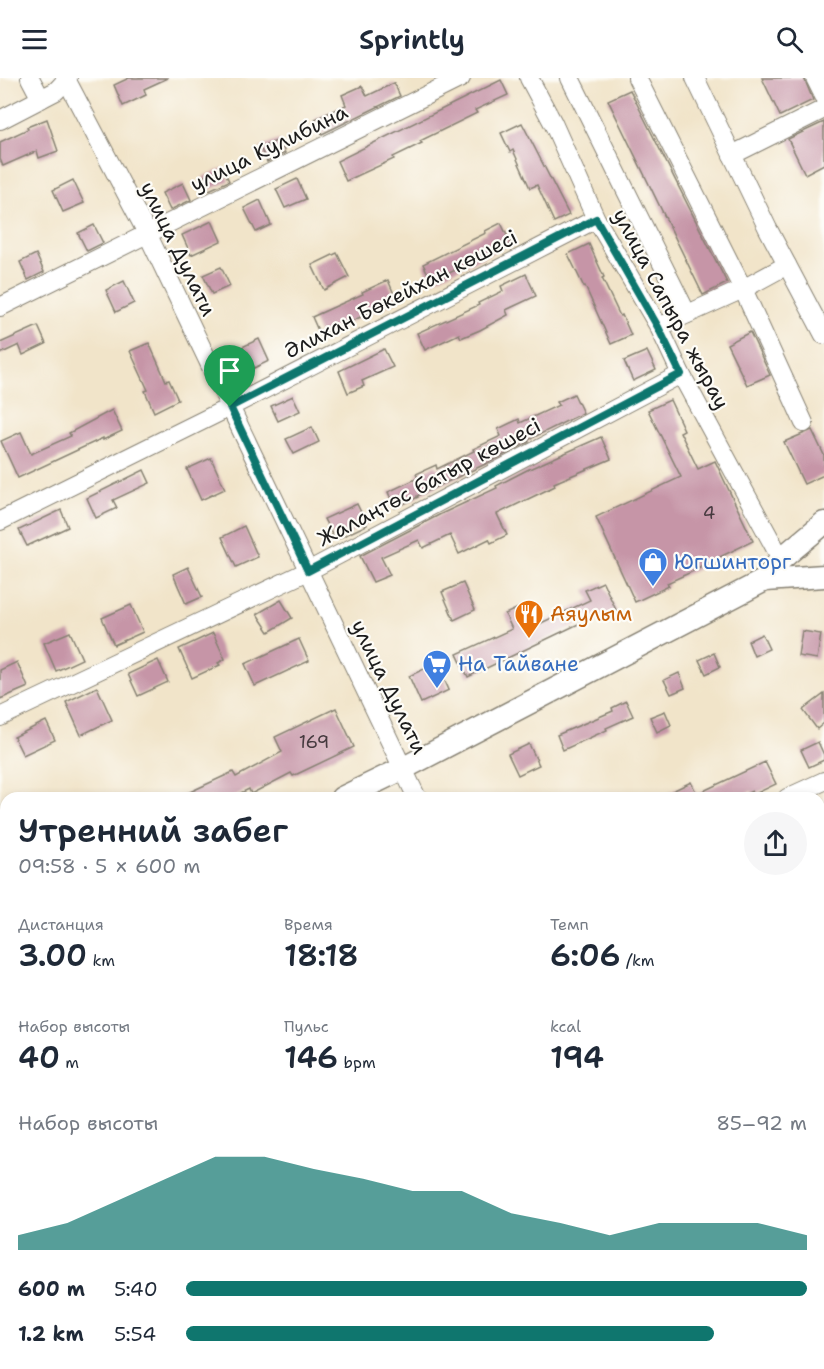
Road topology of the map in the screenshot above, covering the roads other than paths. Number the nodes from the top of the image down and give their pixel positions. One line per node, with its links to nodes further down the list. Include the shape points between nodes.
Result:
1 (30, 78): 10 (street)
2 (461, 78): 15 (street, улица Кулибина)
3 (529, 78): 14 (street, улица Сапыра жырау)
4 (570, 78): 19 (street)
5 (638, 78): 17 (street)
6 (695, 78): 13 (street)
7 (815, 78): 9 (street)
8 (67, 79): 10 (street); 15 (street, улица Дулати)
9 (824, 96)
10 (41, 99): 12 (street)
11 (824, 109): 13 (street)
12 (0, 120)
13 (732, 155): 16 (street)
14 (596, 219): 20 (street, улица Сапыра жырау); 23 (street, Әлихан Бөкейхан көшесі)
15 (147, 233): 18 (street, улица Кулибина); 23 (street, улица Дулати)
16 (787, 265): 17 (street); 21 (street)
17 (743, 289): 19 (street); 24 (street)
18 (0, 307)
19 (687, 314): 20 (street)
20 (658, 327): 22 (street, улица Сапыра жырау)
21 (824, 335)
22 (681, 374): 27 (street, улица Сапыра жырау); 28 (street, Жалаңтөс батыр көшесі)
23 (230, 407): 25 (street, Әлихан Бөкейхан көшесі); 28 (street, улица Дулати)
24 (804, 423)
25 (0, 521)
26 (824, 523): 27 (main road)
27 (781, 559): 30 (main road)
28 (308, 571): 31 (street, Жалаңтөс батыр көшесі); 32 (street, улица Дулати)
29 (824, 576): 30 (main road)
30 (765, 580): 32 (main road)
31 (0, 717)
32 (402, 769): 34 (main road); 35 (street, улица Дулати)
33 (824, 782): 36 (street)
34 (354, 792)
35 (414, 792)
36 (801, 792)

